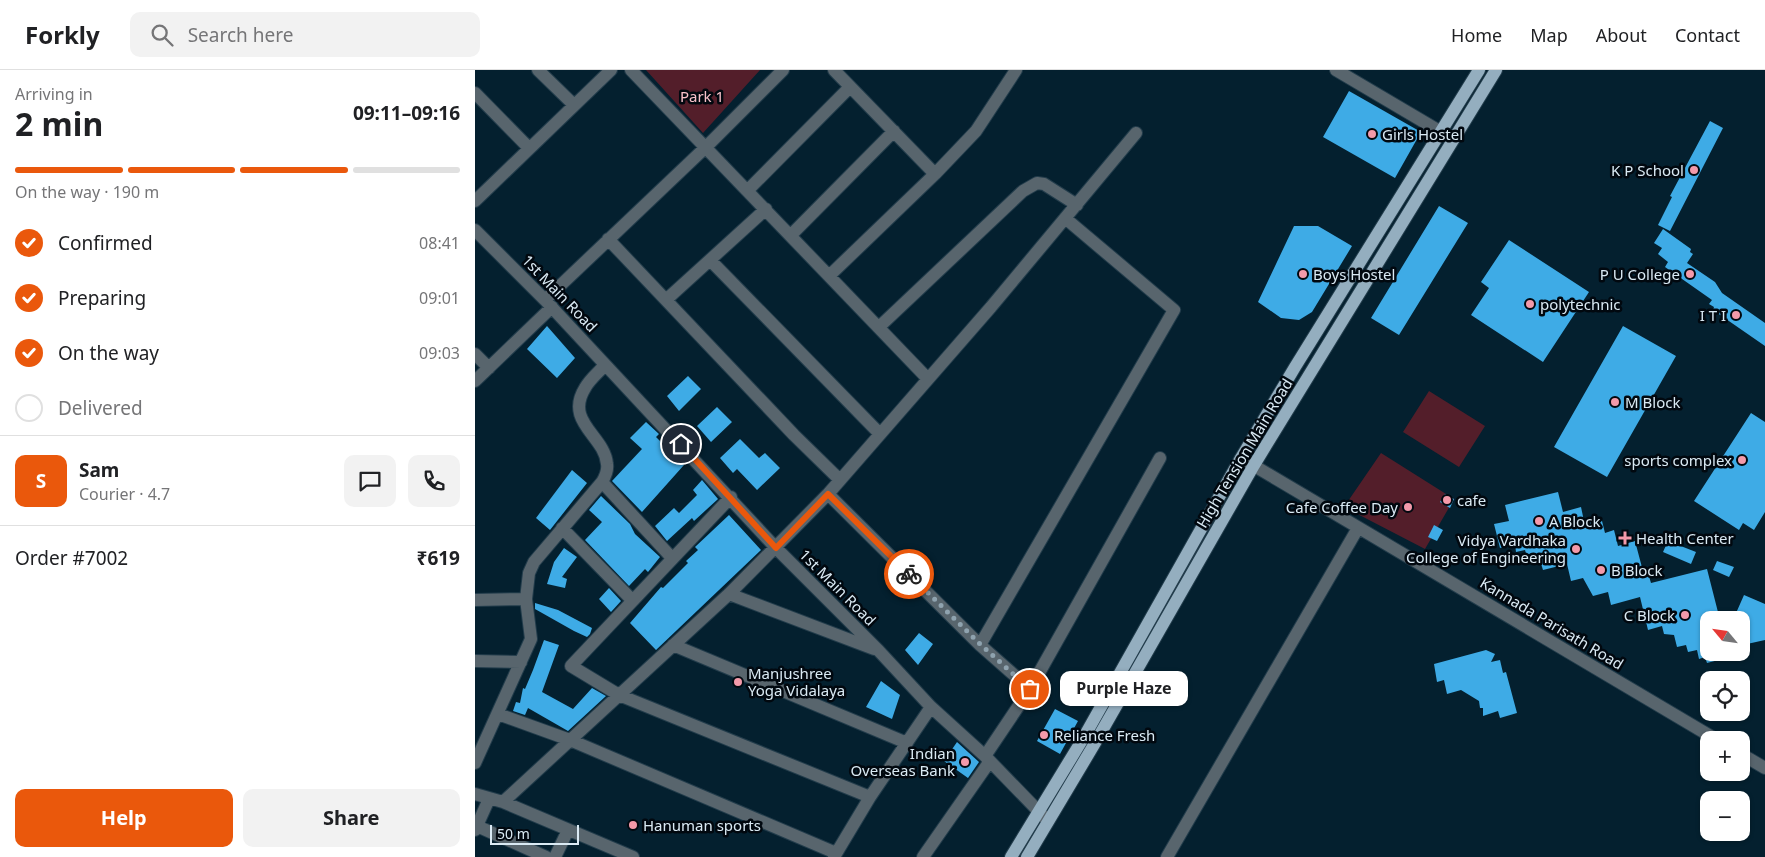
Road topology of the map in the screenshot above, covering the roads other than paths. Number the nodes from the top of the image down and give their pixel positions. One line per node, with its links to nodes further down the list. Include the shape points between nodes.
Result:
1 (538, 70): 12 (street)
2 (611, 70): 12 (street)
3 (631, 70): 16 (street)
4 (783, 70): 16 (street)
5 (835, 70): 10 (street)
6 (1016, 70): 18 (street, via 976,131)
7 (1336, 70): 14 (street)
8 (1479, 70): 14 (main road)
9 (1496, 70): 40 (main road, High Tension Main Road)
10 (851, 87): 13 (street); 19 (street)
11 (475, 93): 17 (street)
12 (574, 105): 17 (street)
13 (894, 131): 18 (street); 25 (street)
14 (1441, 132): 39 (main road)
15 (1136, 134): 21 (street)
16 (707, 146): 19 (street); 26 (street)
17 (529, 148): 20 (street)
18 (935, 174): 28 (street)
19 (748, 190): 22 (street)
20 (475, 201)
21 (1077, 205): 23 (street); 31 (street, via 1044,184 1037,183 1023,191)
22 (766, 209): 25 (street); 27 (street)
23 (1065, 218): 35 (street); 54 (street, via 1173,310)
24 (475, 230): 30 (street, 1st Main Road)
25 (791, 235): 28 (street)
26 (608, 239): 29 (street); 30 (street)
27 (711, 261): 29 (street); 37 (street)
28 (829, 275): 31 (street)
29 (667, 299): 41 (street)
30 (548, 304): 33 (street, 1st Main Road); 34 (street)
31 (879, 327): 35 (street)
32 (475, 354): 34 (street)
33 (605, 364): 42 (street, via 585,388 579,411 583,423 606,457 608,466); 44 (street, 1st Main Road)
34 (489, 368): 36 (street)
35 (928, 379): 37 (street)
36 (475, 381)
37 (880, 434): 41 (street)
38 (1161, 458): 58 (street)
39 (1241, 458): 40 (street, Kannada Parisath Road); 73 (main road, via 1084,737)
40 (1254, 465): 46 (street, Kannada Parisath Road); 74 (main road, High Tension Main Road)
41 (840, 480): 43 (street)
42 (602, 482): 45 (street); 48 (street)
43 (828, 494): 47 (street); 54 (street)
44 (731, 497): 47 (street, 1st Main Road); 48 (street)
45 (562, 528): 50 (street, via 534,562 529,573); 52 (street)
46 (1358, 528): 62 (street, Kannada Parisath Road); 84 (street)
47 (776, 548): 49 (street); 55 (street, 1st Main Road)
48 (672, 558): 52 (street)
49 (729, 594): 53 (street); 55 (street)
50 (526, 599): 51 (street); 57 (street, via 531,639)
51 (475, 600)
52 (632, 600): 59 (street, via 571,666)
53 (673, 645): 59 (street); 64 (street)
54 (981, 645): 58 (street)
55 (879, 651): 60 (street, 1st Main Road)
56 (475, 661): 57 (street)
57 (521, 662): 61 (street)
58 (1030, 689): 65 (street)
59 (619, 695): 63 (street); 70 (street)
60 (931, 707): 64 (street); 65 (street, 1st Main Road)
61 (498, 714): 63 (street); 67 (street)
62 (1702, 731)
63 (570, 740): 72 (street); 77 (street)
64 (907, 743): 70 (street)
65 (988, 758): 73 (street, 1st Main Road); 81 (street)
66 (1750, 759): 68 (street)
67 (475, 763)
68 (1765, 768)
69 (475, 794): 71 (street)
70 (870, 797): 77 (street)
71 (489, 799): 72 (street); 75 (street)
72 (503, 802): 76 (street)
73 (1038, 812): 74 (street, 1st Main Road); 82 (main road)
74 (1048, 821): 83 (main road, High Tension Main Road)
75 (476, 828): 78 (street)
76 (568, 830): 79 (street); 80 (street)
77 (835, 855)
78 (545, 857)
79 (555, 857)
80 (633, 857)
81 (923, 857)
82 (1011, 857)
83 (1027, 857)
84 (1167, 857)

